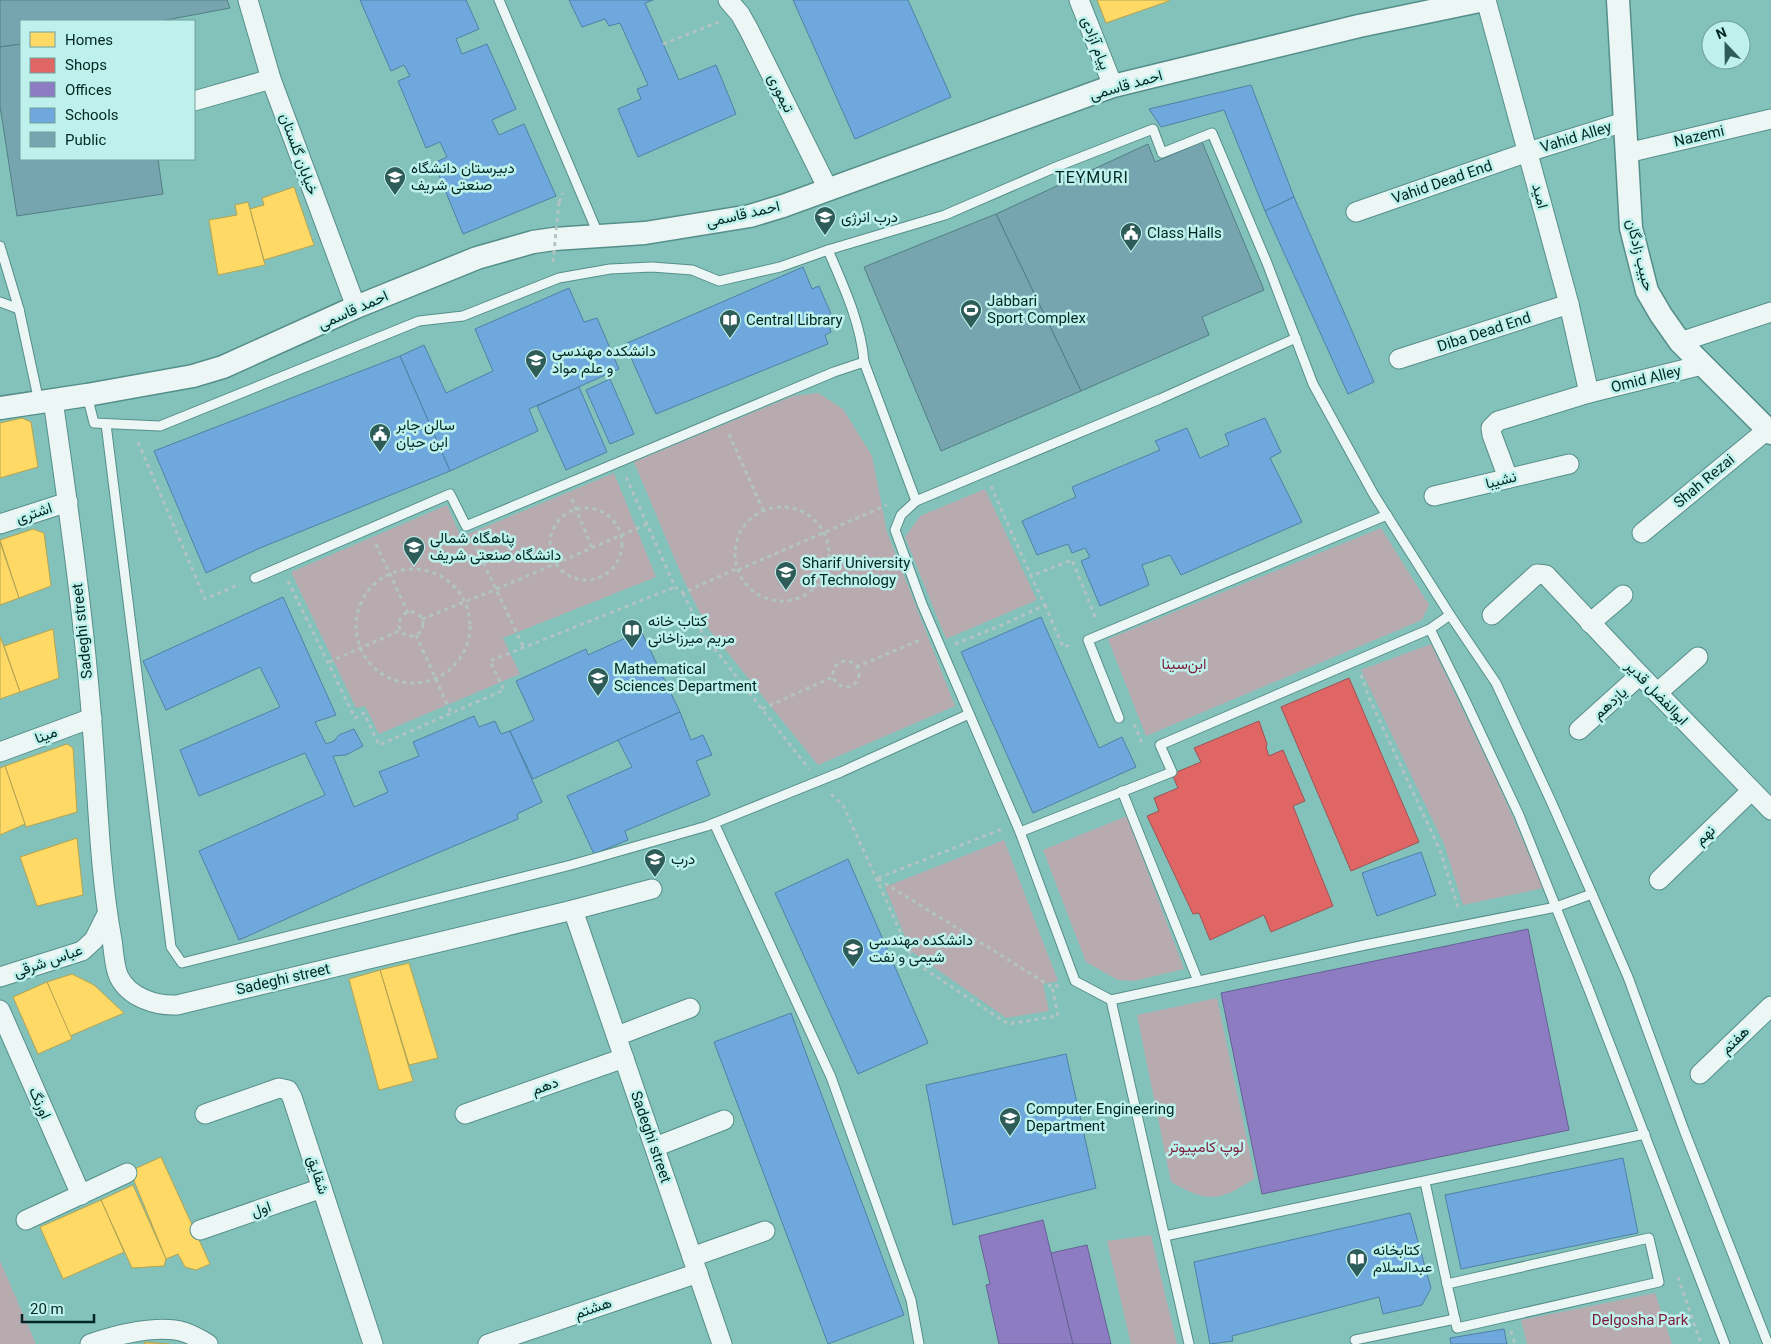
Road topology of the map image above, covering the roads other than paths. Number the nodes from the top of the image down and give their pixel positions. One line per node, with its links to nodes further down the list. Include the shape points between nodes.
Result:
1 (248, 0): 7 (street, خیابان گلستان)
2 (499, 0): 16 (lane)
3 (1079, 0): 8 (street, پیام آزادی)
4 (1485, 0): 8 (street, احمد قاسمی, via 1359,26); 12 (street, امید)
5 (1618, 0): 11 (street, حبیب زادگان)
6 (734, 7): 14 (street, تیموری)
7 (272, 79): 9 (street); 21 (street, خیابان گلستان)
8 (1113, 86): 14 (street, احمد قاسمی)
9 (195, 101)
10 (1771, 119): 13 (street, Nazemi)
11 (1624, 122): 12 (street, Vahid Alley); 13 (street, حبیب زادگان)
12 (1528, 152): 15 (street, Vahid Dead End); 20 (street, امید)
13 (1626, 153): 25 (street, حبیب زادگان, via 1630,228 1647,291)
14 (822, 191): 16 (street, احمد قاسمی, via 750,216 645,233)
15 (1356, 212)
16 (599, 236): 21 (street, احمد قاسمی, via 533,242 486,256)
17 (0, 246): 22 (lane)
18 (828, 250): 24 (lane, via 945,215 1153,130 1162,153 1212,133); 27 (lane, via 862,342); 33 (lane, via 780,267 719,282 692,270 652,267 610,269 559,278 463,316 419,321 160,426)
19 (0, 302): 22 (lane)
20 (1569, 304): 26 (street, Diba Dead End); 29 (street, امید)
21 (356, 307): 30 (street, احمد قاسمی, via 223,367 193,376)
22 (19, 309): 31 (lane)
23 (1771, 312): 25 (street)
24 (1296, 338): 38 (lane, via 1160,400); 40 (lane, via 1313,384)
25 (1680, 342): 28 (street, حبیب زادگان)
26 (1399, 359)
27 (864, 362): 38 (lane); 43 (lane, via 466,526 450,494)
28 (1702, 365): 29 (street, Omid Alley); 34 (street, حبیب زادگان)
29 (1590, 393): 36 (street, Omid Alley, via 1498,421 1491,428)
30 (87, 395): 31 (street, احمد قاسمی); 33 (lane, via 94,423)
31 (46, 401): 32 (street, احمد قاسمی); 39 (street, Sadeghi street)
32 (0, 408)
33 (106, 424): 60 (lane, via 171,947 182,963 561,867)
34 (1769, 431): 42 (street, Shah Rezai)
35 (1569, 464): 36 (street, نشیبا)
36 (1508, 478): 37 (street, نشیبا)
37 (1434, 496)
38 (914, 498): 52 (lane, via 895,530 934,634)
39 (68, 502): 41 (street, اشتری); 53 (street, Sadeghi street)
40 (1387, 515): 46 (lane); 54 (lane, via 1088,640)
41 (0, 524)
42 (1642, 533)
43 (255, 578)
44 (1623, 595): 47 (street)
45 (1492, 614): 47 (street, ابوالفضل قدیر, via 1537,574 1546,575)
46 (1450, 615): 48 (lane); 64 (lane, via 1496,683)
47 (1590, 623): 50 (street, ابوالفضل قدیر)
48 (1430, 629): 57 (lane, via 1160,745 1172,772); 65 (lane, via 1519,815)
49 (1698, 657): 51 (street)
50 (1640, 675): 51 (street, ابوالفضل قدیر); 55 (street, یازدهم)
51 (1657, 693): 58 (street, ابوالفضل قدیر)
52 (969, 714): 60 (lane); 61 (lane)
53 (92, 718): 56 (street, مینا); 67 (street, Sadeghi street)
54 (1119, 718)
55 (1580, 730)
56 (0, 752)
57 (1122, 791): 61 (lane); 69 (lane)
58 (1751, 791): 59 (street, ابوالفضل قدیر); 62 (street, نهم)
59 (1771, 810)
60 (714, 823): 99 (lane, via 831,1077 911,1300)
61 (1018, 828): 70 (lane, via 1075,980)
62 (1659, 880)
63 (652, 889): 66 (street)
64 (1592, 894): 65 (lane); 102 (lane, via 1628,977)
65 (1556, 907): 69 (lane); 80 (lane)
66 (574, 910): 67 (street, Sadeghi street, via 164,1006 125,988 118,974); 74 (street, Sadeghi street)
67 (107, 914): 68 (street, عباس شرقی, via 94,940 82,951)
68 (0, 977)
69 (1198, 981): 70 (lane)
70 (1111, 1000): 89 (lane)
71 (1771, 1006): 76 (street, هفتم)
72 (690, 1008): 74 (street)
73 (0, 1010): 85 (street, اورنگ)
74 (617, 1036): 75 (street, Sadeghi street)
75 (624, 1058): 78 (street, دهم); 81 (street, Sadeghi street)
76 (1700, 1074)
77 (205, 1114): 84 (street, شقایق, via 279,1088 288,1090)
78 (466, 1114)
79 (724, 1120): 81 (street)
80 (1645, 1134): 83 (lane); 101 (lane)
81 (655, 1147): 90 (street, Sadeghi street)
82 (127, 1173): 85 (street)
83 (1425, 1182): 89 (lane); 91 (lane)
84 (322, 1188): 87 (street, اول); 96 (street, شقایق)
85 (80, 1195): 86 (street)
86 (26, 1220)
87 (200, 1230)
88 (765, 1230): 90 (street, هشتم)
89 (1165, 1236): 100 (lane)
90 (695, 1265): 97 (street, هشتم); 98 (street, Sadeghi street)
91 (1447, 1284): 92 (lane); 92 (lane, via 1649,1238 1659,1282 1457,1328)
92 (1455, 1319): 93 (lane)
93 (1355, 1340)
94 (90, 1344): 95 (street, via 121,1334 156,1330 181,1331)
95 (208, 1344)
96 (374, 1344)
97 (488, 1344)
98 (722, 1344)
99 (919, 1344)
100 (1189, 1344)
101 (1725, 1344)
102 (1768, 1344)

